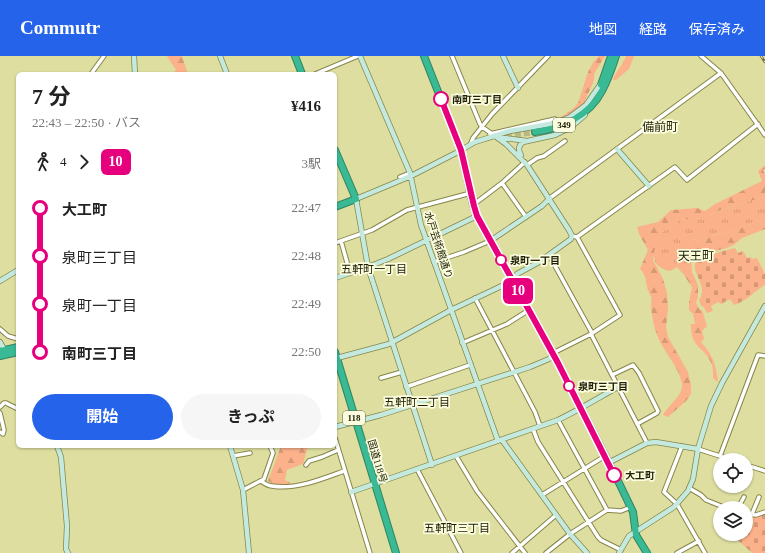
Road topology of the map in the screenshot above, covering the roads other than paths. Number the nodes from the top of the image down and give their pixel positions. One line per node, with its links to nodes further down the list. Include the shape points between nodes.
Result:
1 (104, 56): 13 (street)
2 (134, 56): 14 (street)
3 (220, 56): 15 (street)
4 (295, 56): 16 (highway)
5 (359, 56): 17 (street); 36 (street, 水戸芸術館通り)
6 (424, 56): 33 (highway)
7 (452, 56): 25 (street)
8 (503, 56): 20 (street)
9 (548, 56): 20 (street)
10 (611, 56): 19 (highway, 349)
11 (616, 56): 21 (highway, 349)
12 (701, 56): 18 (street)
13 (92, 72)
14 (135, 72)
15 (226, 72)
16 (301, 72)
17 (320, 72)
18 (721, 73): 24 (street); 32 (street)
19 (602, 82): 22 (highway, 349); 27 (street, via 586,105 570,117 556,123)
20 (518, 88): 25 (street)
21 (602, 91): 22 (highway, 349); 29 (street, via 593,106 571,127 556,135)
22 (588, 107): 26 (highway, 349, via 573,120)
23 (556, 119): 27 (street)
24 (758, 124): 28 (street); 39 (street, via 687,180 675,167)
25 (482, 127): 27 (street); 31 (street)
26 (534, 132)
27 (493, 135): 29 (street); 31 (street); 35 (street)
28 (765, 135)
29 (528, 141): 35 (street, via 519,146 519,152)
30 (565, 141): 35 (street, via 544,156)
31 (471, 143): 33 (street)
32 (617, 149): 39 (street); 41 (street)
33 (461, 150): 36 (street); 40 (highway)
34 (337, 155): 42 (highway)
35 (525, 162): 38 (street); 41 (street)
36 (410, 175): 37 (street); 42 (street); 45 (street, 水戸芸術館通り)
37 (400, 177)
38 (502, 183): 44 (street); 47 (street)
39 (649, 186): 50 (street)
40 (471, 193): 44 (highway); 45 (street)
41 (550, 198): 47 (street); 49 (street)
42 (356, 199): 43 (highway); 48 (street)
43 (337, 206)
44 (474, 206): 46 (highway)
45 (417, 207): 48 (street); 52 (street, 水戸芸術館通り)
46 (477, 216): 52 (street); 53 (highway)
47 (526, 217): 53 (street)
48 (362, 234): 51 (street); 57 (street)
49 (572, 236): 50 (street); 55 (street)
50 (577, 237): 69 (street, via 620,315)
51 (341, 241): 54 (street); 59 (street)
52 (426, 241): 56 (street, 水戸芸術館通り); 57 (street)
53 (490, 241): 56 (street); 61 (highway)
54 (337, 242)
55 (549, 255): 61 (street); 69 (street)
56 (434, 262): 65 (street, 水戸芸術館通り)
57 (368, 268): 59 (street); 72 (street)
58 (16, 271): 62 (street)
59 (350, 273): 60 (street)
60 (337, 277)
61 (512, 279): 63 (street); 66 (highway)
62 (0, 281)
63 (476, 298): 65 (street); 68 (street)
64 (765, 306): 108 (street, via 716,396)
65 (451, 310): 72 (street); 73 (street, 水戸芸術館通り)
66 (529, 310): 68 (street); 78 (highway)
67 (0, 329): 70 (street)
68 (493, 330): 73 (street); 83 (street)
69 (592, 333): 78 (street); 84 (street)
70 (16, 338)
71 (0, 342): 76 (street)
72 (392, 342): 77 (street); 82 (street)
73 (462, 342): 81 (street, 水戸芸術館通り)
74 (16, 348): 76 (highway)
75 (16, 352): 76 (highway)
76 (2, 353)
77 (337, 355)
78 (553, 355): 83 (street); 92 (highway)
79 (765, 356): 111 (street, via 758,355)
80 (337, 358): 95 (highway, 国道118号 / 118)
81 (470, 365): 86 (street, 水戸芸術館通り); 87 (street)
82 (402, 372): 85 (street); 87 (street)
83 (514, 372): 86 (street); 97 (street)
84 (612, 375): 88 (street); 96 (street, via 634,364 639,373 658,411)
85 (381, 378)
86 (477, 383): 89 (street); 101 (street, 水戸芸術館通り)
87 (406, 387): 89 (street)
88 (618, 387): 92 (street); 96 (street)
89 (411, 404): 95 (street); 118 (street)
90 (0, 407): 91 (street, via 6,403)
91 (16, 408)
92 (581, 408): 94 (street); 115 (highway)
93 (0, 413): 100 (street, via 4,430 3,434)
94 (558, 420): 97 (street); 120 (street)
95 (356, 422): 98 (street); 126 (highway, 国道118号 / 118)
96 (637, 424): 102 (street)
97 (540, 426): 99 (street)
98 (337, 427)
99 (533, 429): 101 (street); 125 (street, via 538,442)
100 (0, 432)
101 (500, 440): 114 (street); 130 (street, 水戸芸術館通り)
102 (647, 443): 104 (street); 116 (street)
103 (337, 446): 109 (street)
104 (682, 446): 108 (street); 135 (street, via 664,492)
105 (58, 448): 148 (street, via 61,457)
106 (231, 448): 113 (street)
107 (271, 448): 124 (street, via 273,453)
108 (698, 449): 112 (street); 127 (street)
109 (338, 450): 117 (street, via 309,461); 122 (street)
110 (250, 453): 113 (street)
111 (721, 453)
112 (713, 454)
113 (233, 456): 128 (street)
114 (456, 456): 118 (street); 146 (street, via 477,491)
115 (605, 456): 116 (highway); 120 (street)
116 (608, 463): 136 (highway)
117 (306, 465)
118 (432, 465): 121 (street)
119 (753, 467): 123 (street)
120 (584, 468): 125 (street); 137 (street)
121 (417, 470): 126 (street); 152 (street)
122 (344, 471): 124 (street, via 320,480 288,487 271,486); 129 (street)
123 (765, 471)
124 (261, 481): 128 (street)
125 (563, 481): 130 (street); 142 (street)
126 (375, 484): 129 (street); 151 (highway, 国道118号 / 118)
127 (689, 488): 134 (street); 135 (street)
128 (243, 490): 149 (street)
129 (351, 492): 150 (street)
130 (542, 495): 141 (street, 水戸芸術館通り)
131 (744, 497): 133 (street)
132 (759, 497): 138 (street)
133 (742, 501)
134 (713, 503)
135 (677, 504): 143 (street); 145 (street)
136 (631, 507): 137 (street, via 621,512); 143 (highway)
137 (607, 510): 142 (street)
138 (753, 512)
139 (765, 512): 140 (street)
140 (753, 514)
141 (556, 515): 144 (street, 水戸芸術館通り); 146 (street)
142 (589, 521): 144 (street); 147 (street, via 601,540)
143 (635, 531): 147 (street, via 627,538); 157 (highway)
144 (570, 534): 155 (street); 156 (street, 水戸芸術館通り)
145 (699, 541): 158 (street); 159 (street)
146 (520, 547): 153 (street); 154 (street)
147 (620, 552)
148 (68, 553)
149 (249, 553)
150 (370, 553)
151 (396, 553)
152 (460, 553)
153 (512, 553)
154 (525, 553)
155 (546, 553)
156 (586, 553)
157 (647, 553)
158 (678, 553)
159 (705, 553)

